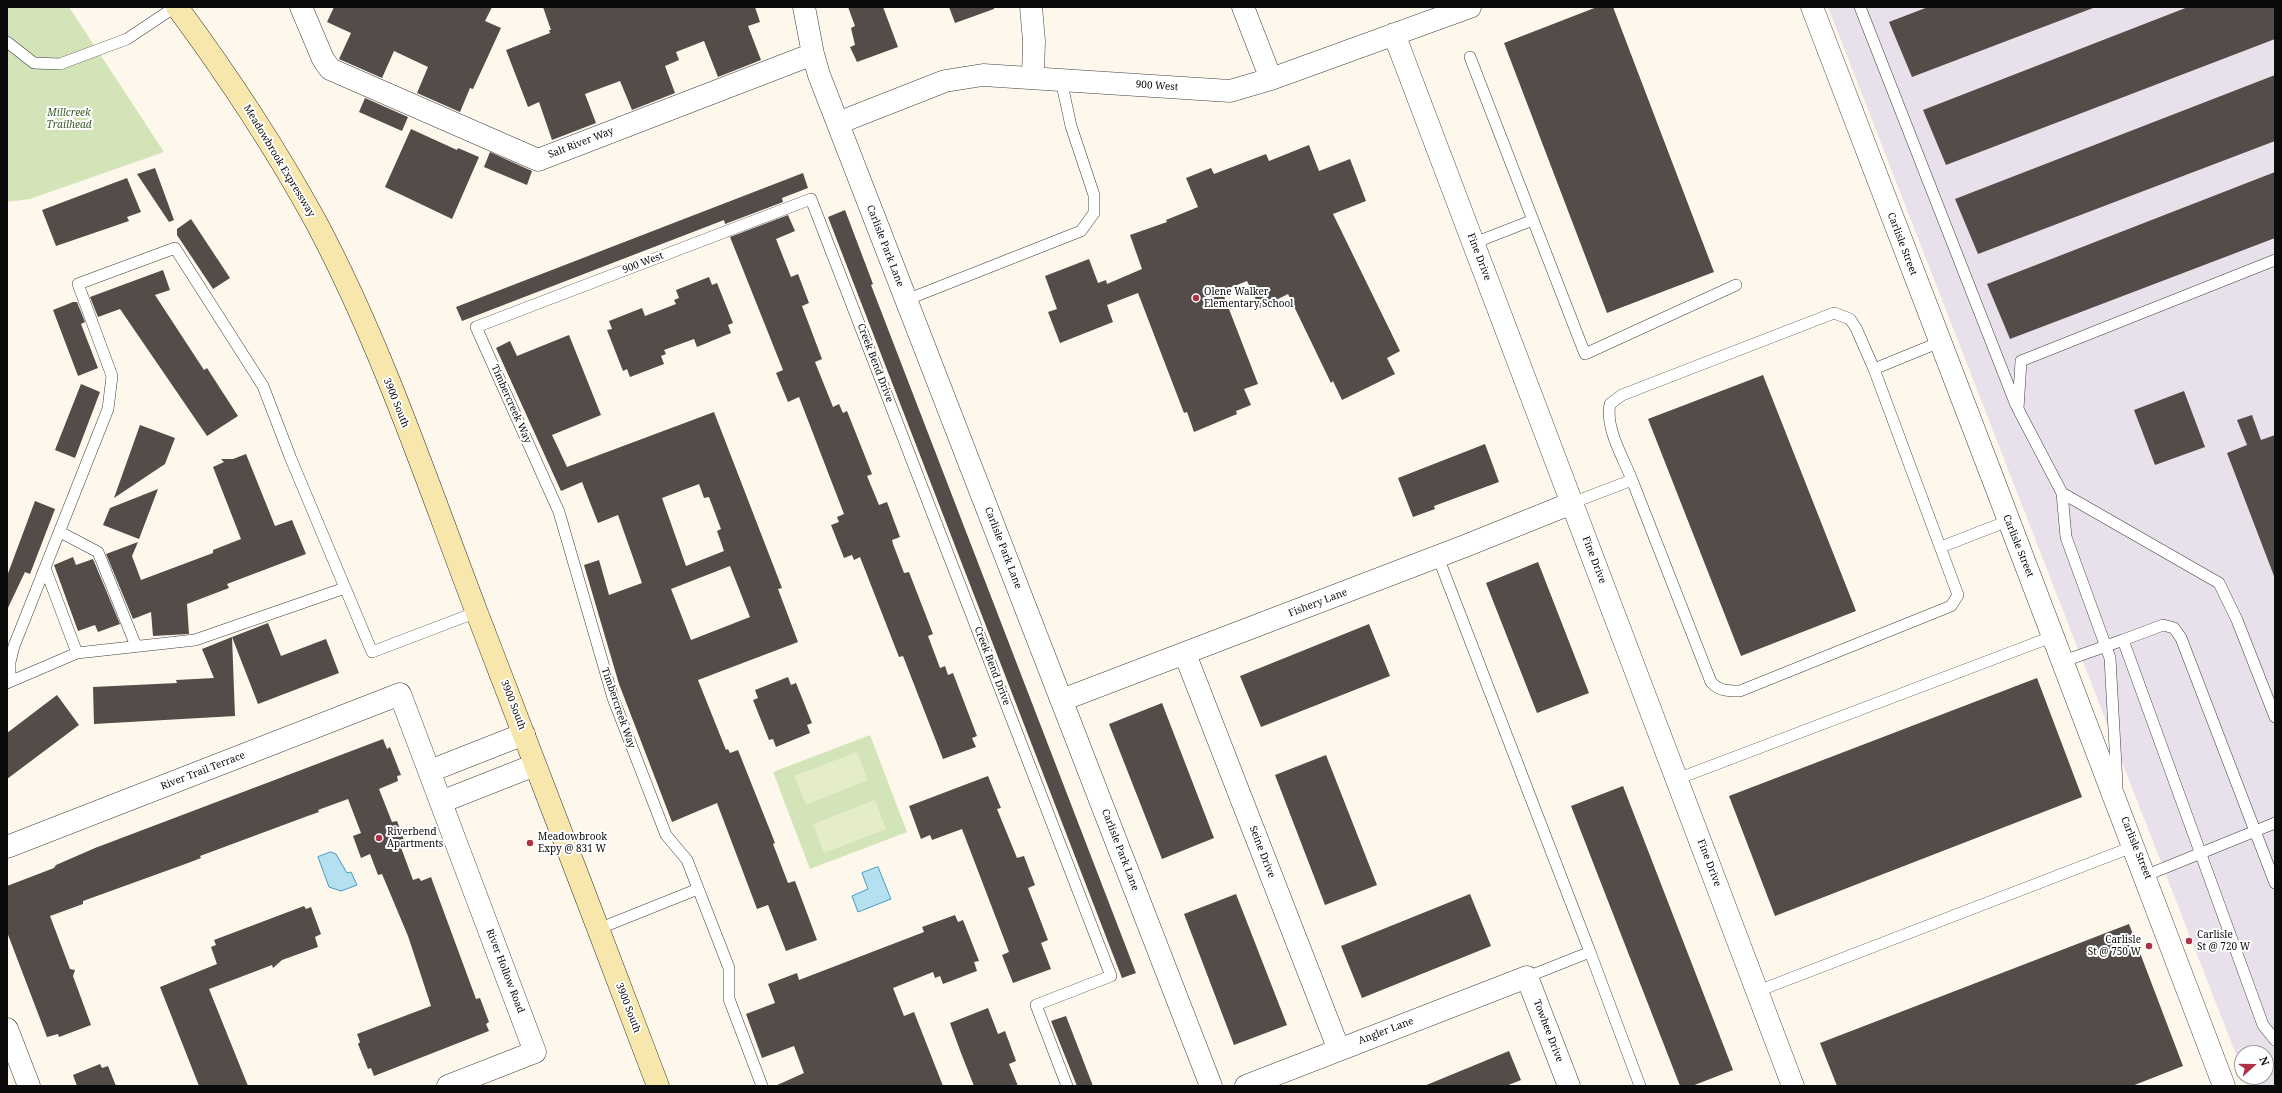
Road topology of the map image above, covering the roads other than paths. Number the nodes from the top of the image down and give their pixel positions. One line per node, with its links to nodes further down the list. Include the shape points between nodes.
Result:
1 (176, 7): 10 (lane, via 127,39 60,64 34,63); 23 (main road, Meadowbrook Expressway, via 221,67 276,152 316,224)
2 (301, 7): 11 (street, Salt River Way, via 323,59 330,69 538,160)
3 (804, 7): 11 (street, Carlisle Park Lane)
4 (1031, 7): 13 (street, via 1034,41)
5 (1243, 7): 15 (street)
6 (1470, 7): 9 (street, 900 West)
7 (1812, 7): 25 (street, Carlisle Street)
8 (1860, 7): 27 (lane)
9 (1394, 34): 15 (street, 900 West); 19 (street, Fine Drive)
10 (7, 42)
11 (813, 54): 16 (street, Carlisle Park Lane)
12 (1470, 57): 18 (lane)
13 (1033, 77): 14 (street, 900 West); 16 (street, 900 West, via 983,75 945,81)
14 (1061, 80): 15 (street, 900 West, via 1230,90); 22 (lane, via 1071,126 1094,195 1094,213 1081,231)
15 (1271, 80)
16 (838, 124): 22 (street, Carlisle Park Lane)
17 (811, 199): 24 (lane, 900 West); 75 (lane, Creek Bend Drive, via 1111,976 1036,1005)
18 (1533, 220): 19 (lane); 21 (lane, via 1585,354)
19 (1474, 243): 30 (street, Fine Drive)
20 (2275, 260): 27 (lane, via 2021,361)
21 (1736, 285)
22 (906, 300): 47 (street, Carlisle Park Lane)
23 (365, 325): 37 (main road, 3900 South)
24 (476, 327): 62 (lane, Timbercreek Way, via 559,512 613,698 666,835 687,860)
25 (1940, 342): 26 (lane); 31 (street, Carlisle Street)
26 (1874, 369): 28 (lane, via 1850,319 1834,313 1622,395 1610,404 1608,413); 33 (lane)
27 (2018, 409): 29 (lane)
28 (1632, 480): 30 (lane); 33 (lane, via 1711,682 1717,688 1728,691 1740,691 1951,606 1958,595)
29 (2062, 493): 40 (lane, via 2066,537); 48 (lane, via 2219,583 2237,620)
30 (1572, 503): 34 (street, Fishery Lane); 52 (street, Fine Drive)
31 (2008, 521): 33 (lane); 38 (street, Carlisle Street)
32 (60, 532): 35 (lane); 36 (lane, via 108,409 112,389 110,371 78,284 175,248 262,386); 41 (lane, via 98,552)
33 (1941, 547)
34 (1438, 556): 43 (street, Fishery Lane); 64 (lane)
35 (45, 568): 42 (lane); 45 (lane, via 14,646)
36 (345, 588): 37 (lane, via 372,652); 41 (lane, via 195,640)
37 (476, 612): 49 (main road, 3900 South)
38 (2054, 636): 44 (street, Carlisle Street); 52 (lane)
39 (2123, 640): 40 (lane); 56 (lane, via 2163,625 2174,628 2182,638); 59 (lane)
40 (2105, 645): 44 (lane); 54 (lane, via 2110,658)
41 (136, 646): 42 (lane)
42 (77, 653): 45 (lane)
43 (1185, 654): 47 (street, Fishery Lane); 69 (street, Seine Drive)
44 (2064, 661): 54 (street, Carlisle Street)
45 (8, 682)
46 (400, 694): 51 (street, River Hollow Road); 58 (street, River Trail Terrace)
47 (1062, 700): 76 (street, Carlisle Park Lane)
48 (2275, 717)
49 (524, 734): 50 (main road, 3900 South); 51 (street)
50 (535, 765): 53 (street); 63 (main road, 3900 South)
51 (430, 771): 53 (street, River Hollow Road)
52 (1677, 779): 66 (street, Fine Drive)
53 (441, 802): 72 (street, River Hollow Road, via 535,1052)
54 (2118, 804): 57 (street, Carlisle Street)
55 (2275, 823): 56 (lane)
56 (2255, 831): 59 (lane); 61 (lane)
57 (2135, 846): 60 (street, Carlisle Street); 66 (lane)
58 (7, 848)
59 (2202, 854): 60 (lane); 68 (lane, via 2263,1025)
60 (2147, 875): 70 (street, Carlisle Street)
61 (2275, 883)
62 (698, 889): 63 (lane); 74 (lane, Timbercreek Way, via 729,968 729,999)
63 (598, 929): 73 (main road, 3900 South)
64 (1590, 952): 65 (lane); 79 (lane)
65 (1527, 977): 69 (street, Angler Lane); 78 (street, Towhee Drive)
66 (1758, 991): 80 (street, Fine Drive)
67 (7, 1029): 71 (street)
68 (2275, 1040)
69 (1339, 1050): 77 (street, Angler Lane)
70 (2222, 1085)
71 (29, 1086)
72 (448, 1086)
73 (658, 1086)
74 (762, 1086)
75 (1067, 1086)
76 (1211, 1086)
77 (1246, 1086)
78 (1569, 1086)
79 (1640, 1086)
80 (1793, 1086)

